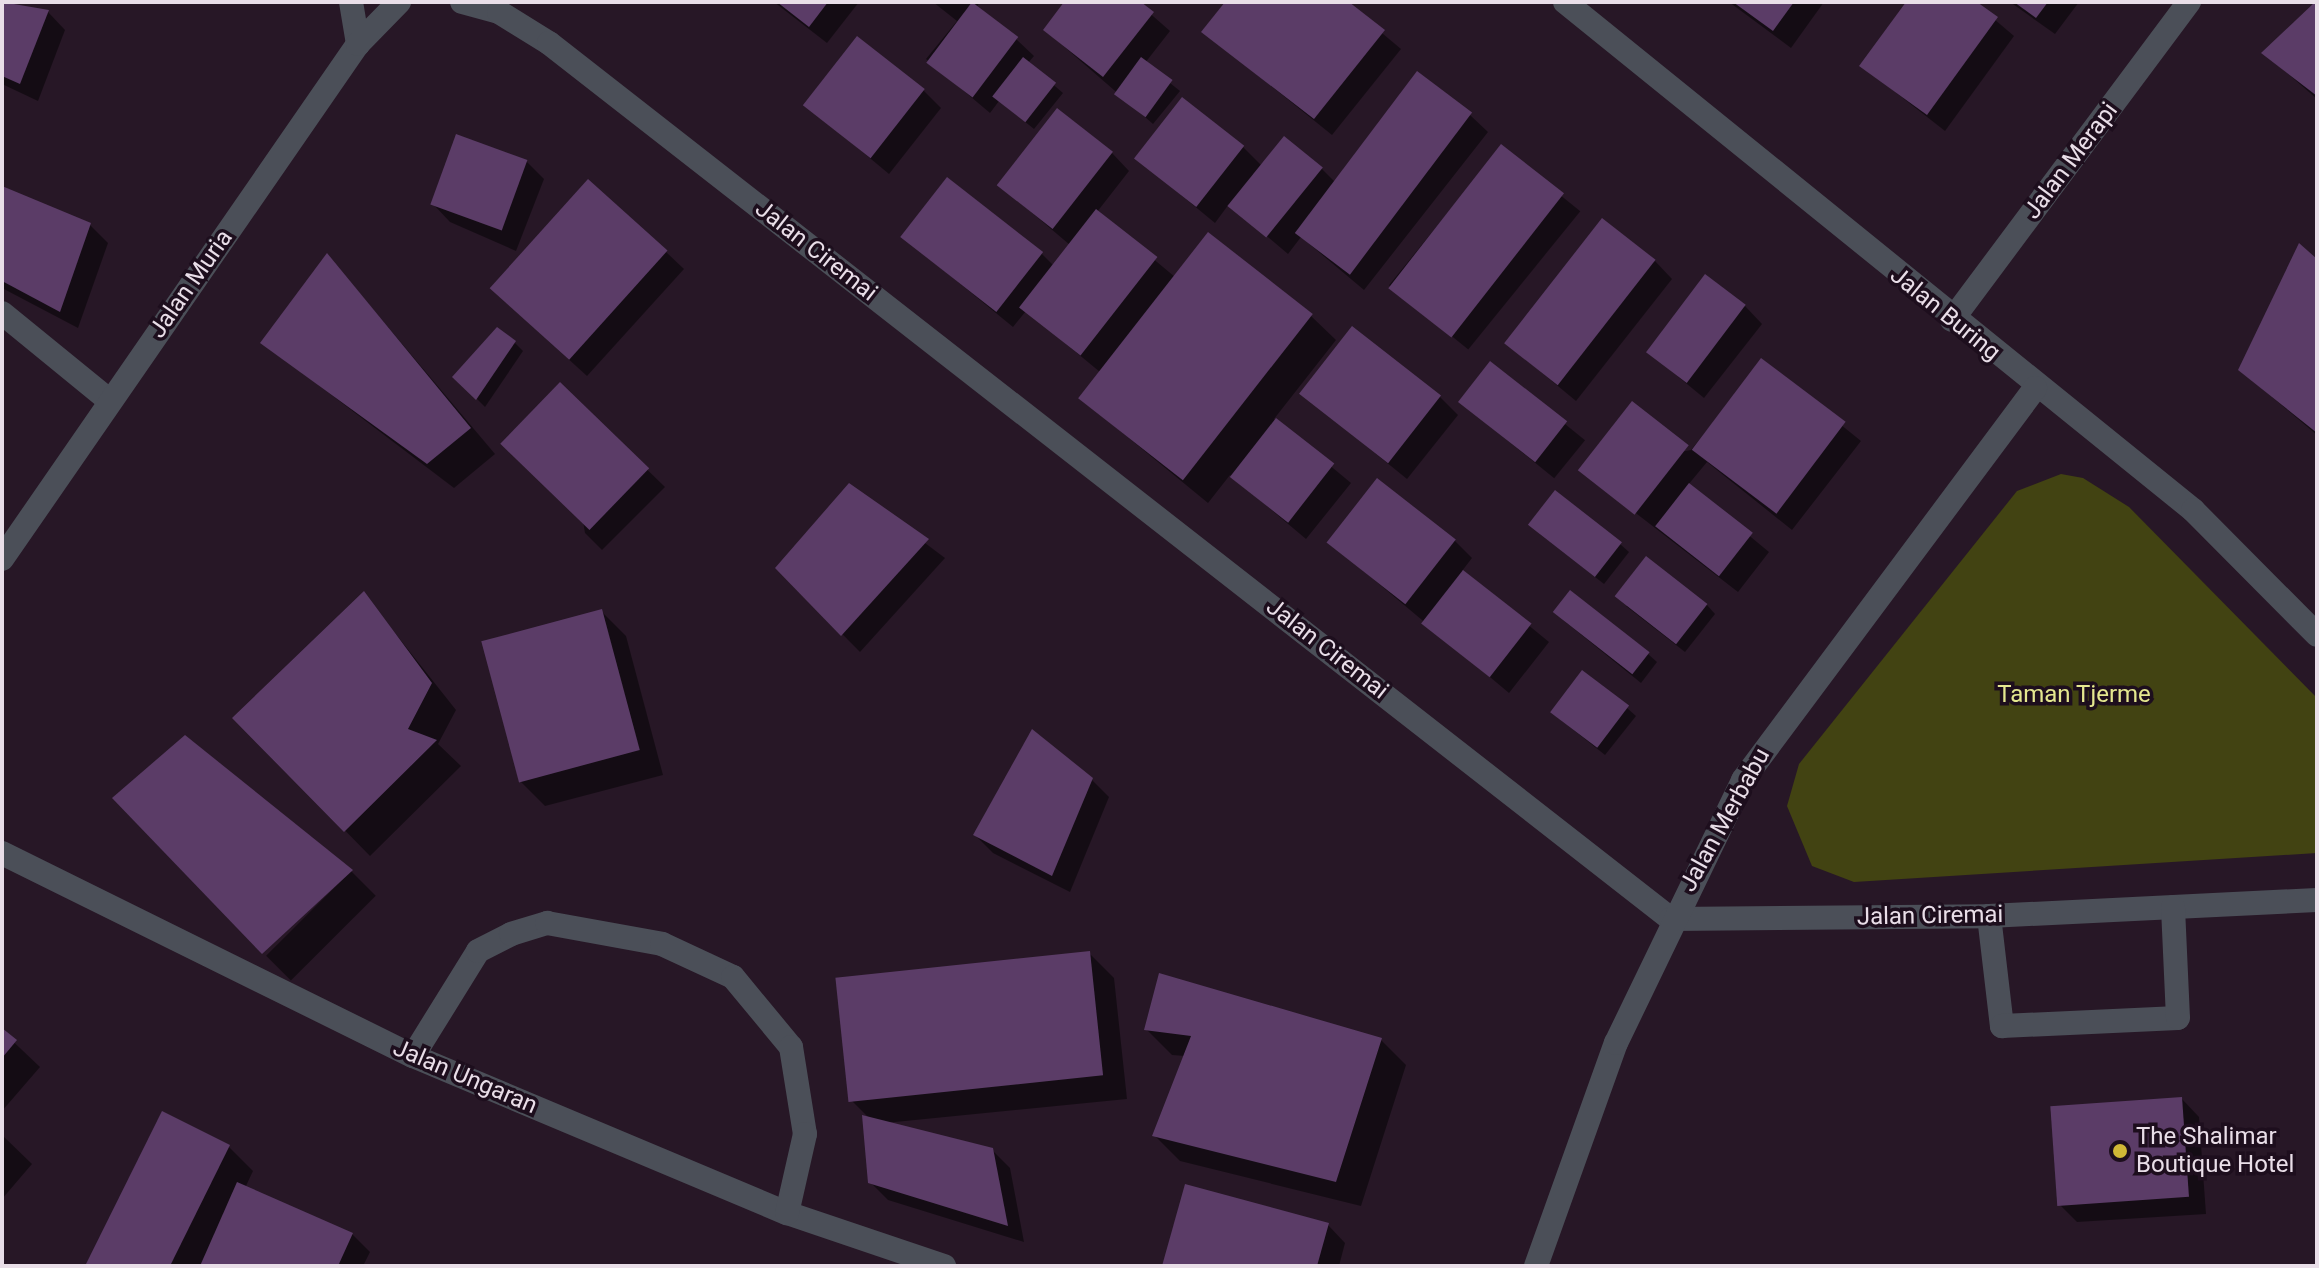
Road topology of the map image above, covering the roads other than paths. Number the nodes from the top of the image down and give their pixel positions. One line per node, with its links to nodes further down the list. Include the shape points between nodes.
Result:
1 (351, 2): 6 (street)
2 (399, 2): 6 (street)
3 (462, 2): 17 (street, Jalan Ciremai, via 499,12 549,43)
4 (1565, 2): 8 (street, Jalan Buring)
5 (2189, 2): 8 (street, Jalan Merapi)
6 (358, 44): 10 (street, Jalan Muria)
7 (2, 313): 10 (street)
8 (1952, 320): 9 (street, Jalan Buring)
9 (2035, 388): 12 (street, Jalan Buring, via 2193,510); 17 (street, Jalan Merbabu, via 1772,737)
10 (110, 401): 11 (street, Jalan Muria)
11 (2, 559)
12 (2317, 635)
13 (2, 853): 18 (street, Jalan Ungaran)
14 (2317, 900): 15 (street, Jalan Ciremai)
15 (2173, 907): 16 (street, Jalan Ciremai); 16 (street, via 2178,1018 2002,1026)
16 (1989, 916): 17 (street, Jalan Ciremai)
17 (1671, 919): 21 (street, Jalan Merbabu, via 1616,1043)
18 (413, 1056): 19 (street, Jalan Ungaran); 19 (street, via 478,951 511,934 547,923 662,944 733,977 791,1047 805,1134)
19 (787, 1213): 20 (street, Jalan Ungaran)
20 (944, 1266)
21 (1536, 1266)

